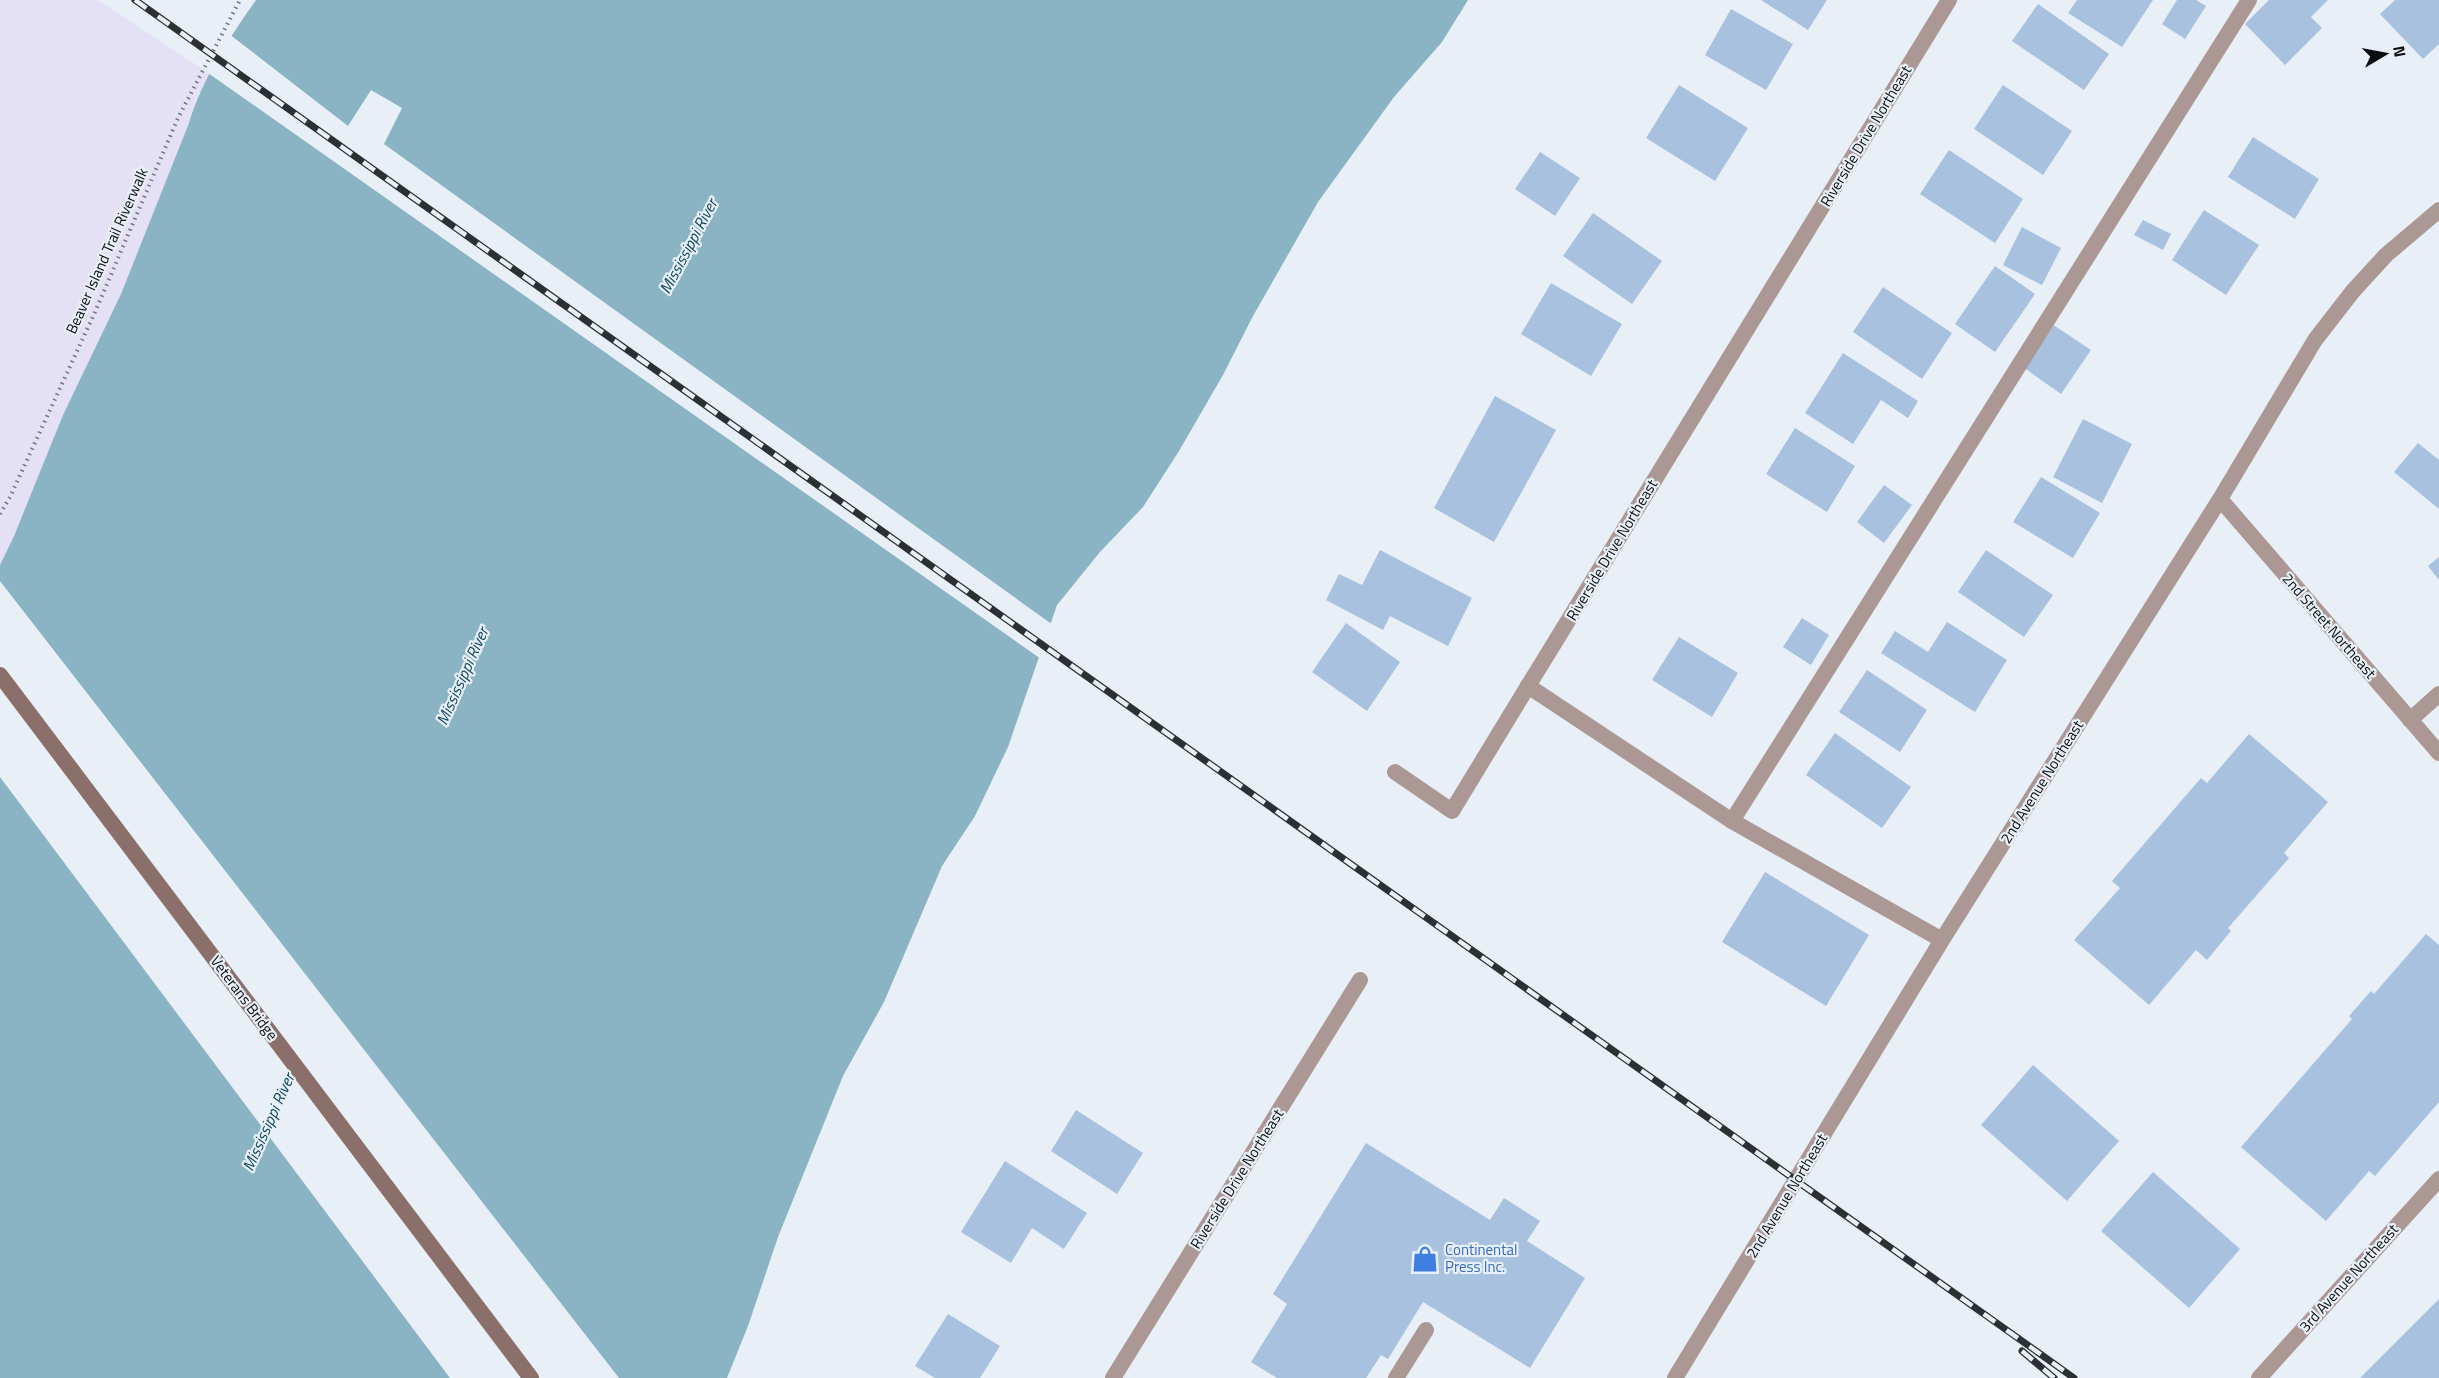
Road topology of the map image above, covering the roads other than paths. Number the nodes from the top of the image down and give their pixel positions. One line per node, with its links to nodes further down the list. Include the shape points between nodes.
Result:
1 (1949, 0): 6 (street, Riverside Drive Northeast)
2 (2249, 0): 11 (street)
3 (2439, 210): 4 (street, 2nd Avenue Northeast, via 2386,255 2315,340)
4 (2220, 499): 8 (street, 2nd Street Northeast); 12 (street, 2nd Avenue Northeast)
5 (0, 675): 16 (main road, Veterans Bridge)
6 (1528, 686): 10 (street, Riverside Drive Northeast, via 1452,811); 11 (street)
7 (2439, 694): 8 (street)
8 (2410, 720): 9 (street, 2nd Street Northeast)
9 (2439, 753)
10 (1395, 772)
11 (1732, 821): 12 (street)
12 (1942, 940): 19 (street, 2nd Avenue Northeast)
13 (1360, 980): 17 (street, Riverside Drive Northeast)
14 (2439, 1179): 20 (street, 3rd Avenue Northeast)
15 (1426, 1330): 18 (street)
16 (531, 1378)
17 (1113, 1378)
18 (1396, 1378)
19 (1675, 1378)
20 (2259, 1378)

